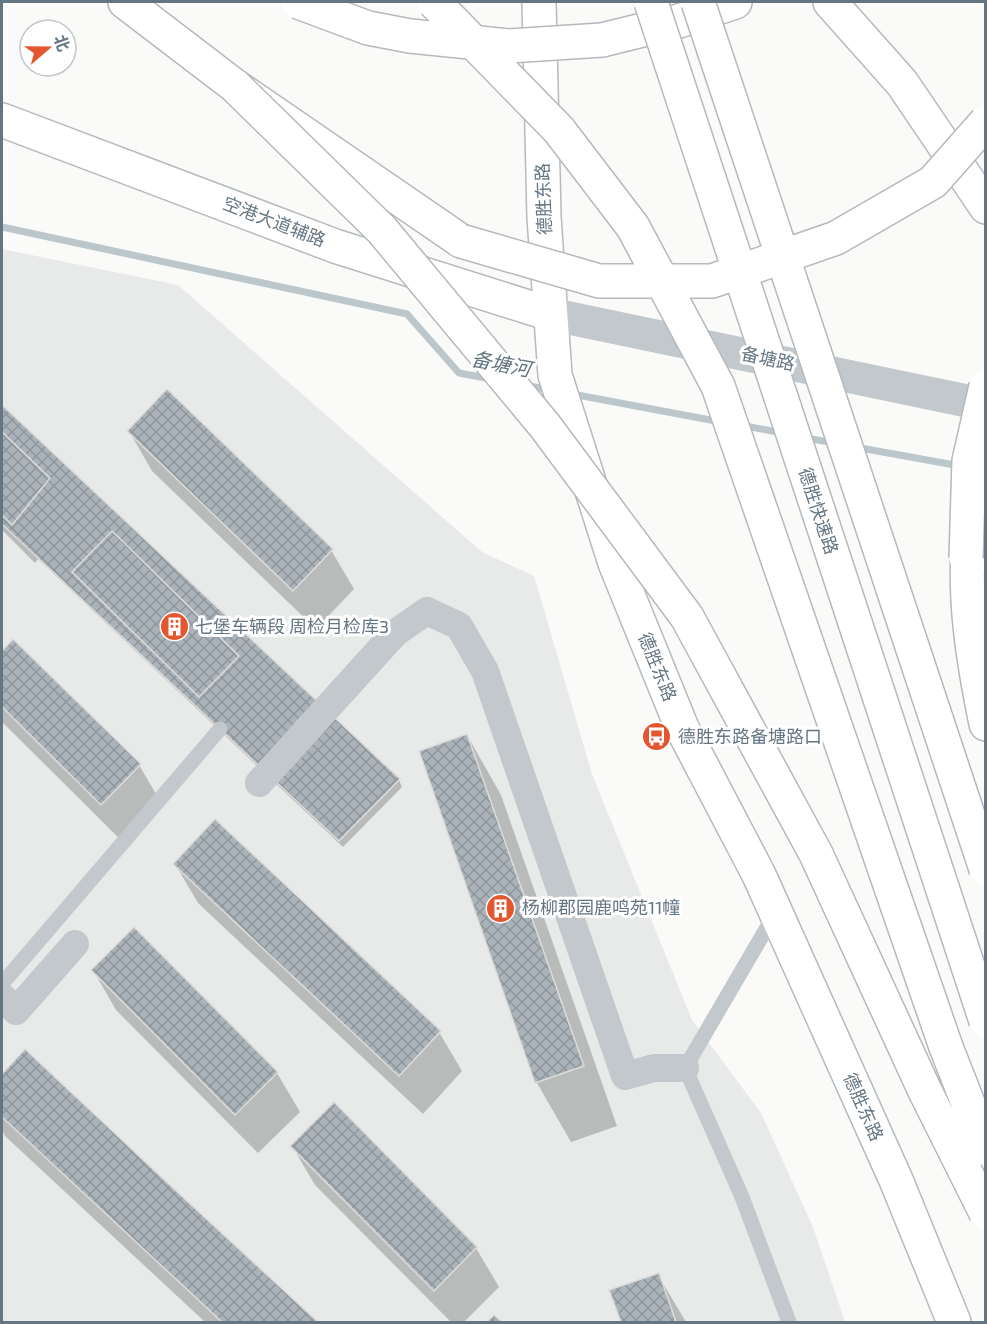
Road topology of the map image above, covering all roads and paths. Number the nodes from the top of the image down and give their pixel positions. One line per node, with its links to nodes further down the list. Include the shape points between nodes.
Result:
1 (125, 2): 9 (main road)
2 (298, 2): 7 (main road, bridge, via 389,32 509,46 602,40 680,21)
3 (434, 2): 27 (main road, bridge, via 559,130 633,227 718,386 946,1047)
4 (539, 2): 13 (main road, 德胜东路)
5 (651, 2): 25 (main road, 德胜快速路, bridge)
6 (698, 2): 21 (main road, bridge)
7 (735, 2)
8 (830, 2): 12 (main road, via 902,83)
9 (235, 86): 11 (main road, bridge, via 461,241 599,281 712,281 836,238 933,182); 28 (main road, bridge, via 382,230 545,426 687,617 816,854)
10 (2, 120): 13 (main road, 空港大道辅路, via 335,246)
11 (986, 122)
12 (986, 207)
13 (550, 314): 15 (street, 备塘路); 22 (main road, 德胜东路, via 555,375 615,563 682,728)
14 (986, 386): 17 (main road, bridge, via 969,460)
15 (986, 405)
16 (986, 439): 17 (main road, bridge)
17 (966, 558): 18 (main road, via 973,657)
18 (986, 723)
19 (220, 729): 24 (lane)
20 (260, 783): 26 (street, bridge, via 395,633 427,611 459,626 485,671 625,1076 654,1068)
21 (986, 869)
22 (776, 912): 26 (lane); 29 (main road, 德胜东路, via 896,1180)
23 (75, 944): 24 (street, via 15,1011)
24 (2, 995)
25 (986, 1021)
26 (685, 1068): 30 (lane, via 742,1197)
27 (986, 1149)
28 (986, 1213)
29 (954, 1322)
30 (789, 1323)

